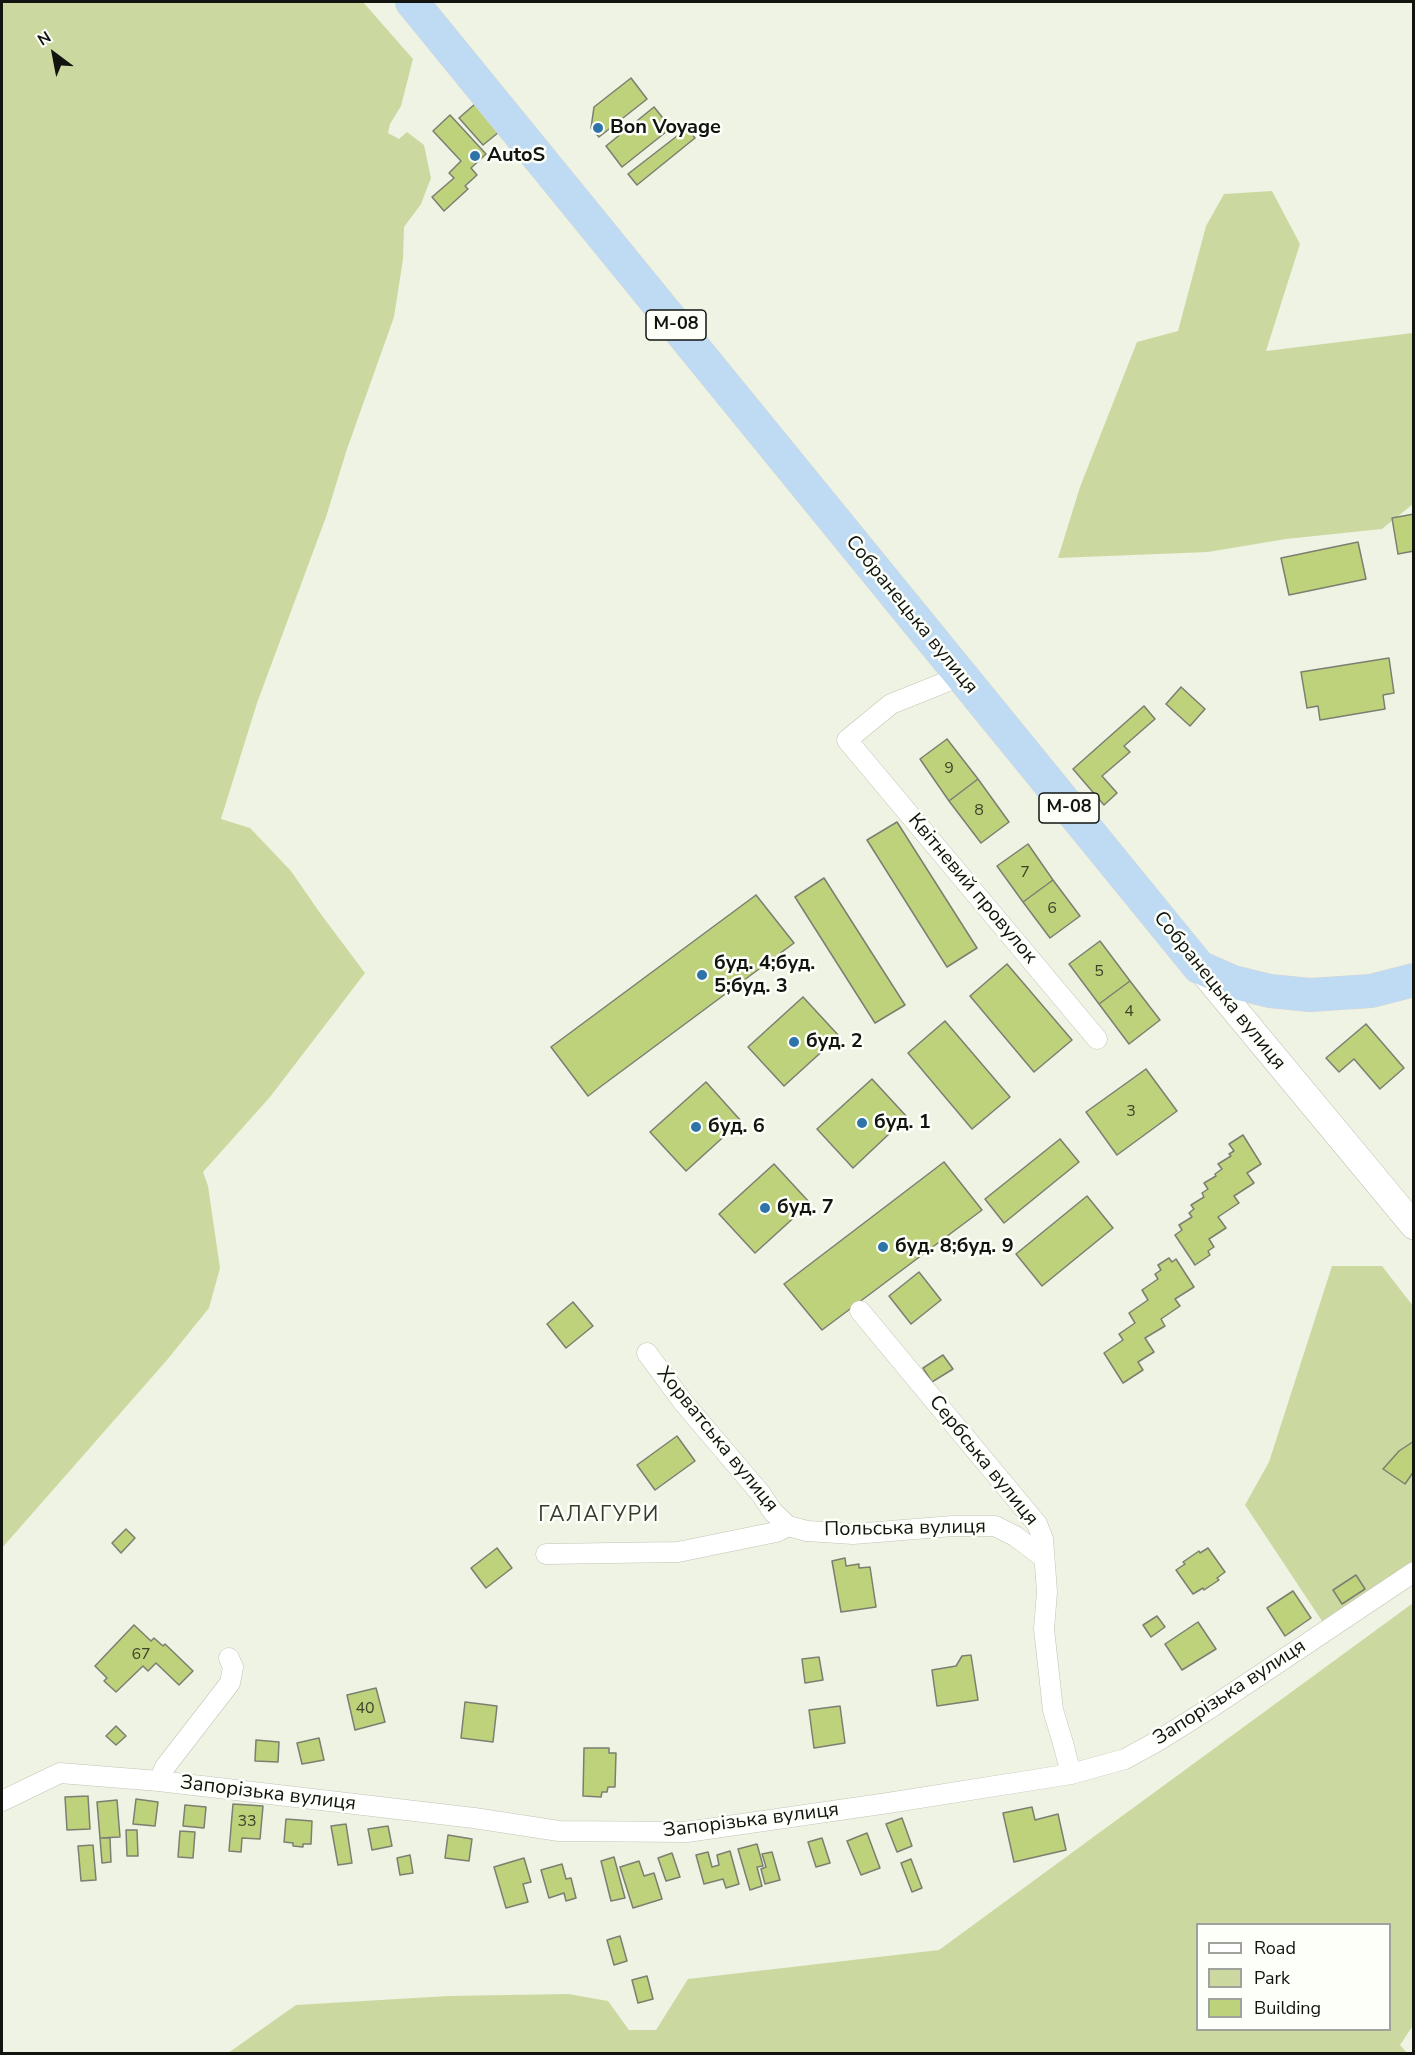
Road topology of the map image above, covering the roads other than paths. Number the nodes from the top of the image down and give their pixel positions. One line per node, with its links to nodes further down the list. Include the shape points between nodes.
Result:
1 (412, 2): 2 (highway, Собранецька вулиця / М-08)
2 (961, 676): 3 (highway, Собранецька вулиця / М-08); 5 (street, Квітневий провулок, via 891,704 847,740)
3 (1199, 967): 4 (highway, М-08, via 1233,982 1310,995 1371,991); 6 (main road, Собранецька вулиця)
4 (1413, 980)
5 (1097, 1039)
6 (1413, 1226)
7 (860, 1311): 11 (street, Сербська вулиця, via 1037,1524)
8 (647, 1353): 9 (street, Хорватська вулиця, via 683,1402)
9 (788, 1526): 10 (street, Польська вулиця, via 777,1532 678,1552); 11 (street, Польська вулиця, via 853,1534 995,1526)
10 (546, 1554)
11 (1044, 1558): 14 (street, Сербська вулиця, via 1044,1629 1051,1699)
12 (1413, 1572): 14 (street, Запорізька вулиця, via 1156,1742 1125,1759)
13 (229, 1659): 15 (street, via 233,1667 230,1683 165,1767)
14 (1071, 1774): 15 (street, Запорізька вулиця, via 687,1832 559,1831)
15 (159, 1781): 16 (street, Запорізька вулиця, via 60,1773)
16 (2, 1802)

